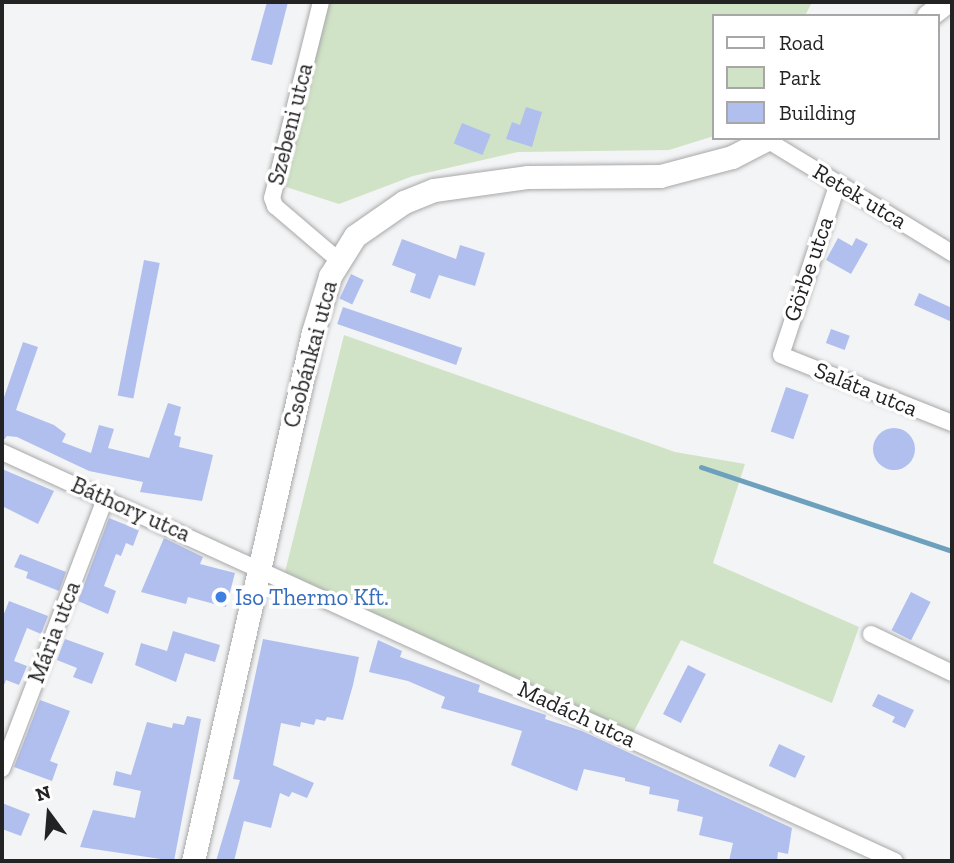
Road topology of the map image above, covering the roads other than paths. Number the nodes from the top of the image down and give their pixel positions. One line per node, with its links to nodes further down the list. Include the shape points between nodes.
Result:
1 (321, 2): 8 (street, Szebeni utca, via 272,198 275,206)
2 (946, 2): 3 (main road)
3 (931, 14)
4 (766, 140): 8 (main road, Csobánkai utca, via 732,157 660,176 528,177 435,190 378,218 355,236)
5 (770, 140): 6 (street, Retek utca)
6 (838, 183): 7 (street, Retek utca); 9 (street, Görbe utca)
7 (952, 253)
8 (337, 259): 13 (main road, Csobánkai utca, via 313,332)
9 (781, 355): 10 (street, Saláta utca)
10 (952, 423)
11 (2, 452): 12 (street, Báthory utca)
12 (106, 496): 13 (street, Báthory utca); 16 (street, Mária utca)
13 (260, 567): 17 (main road, Csobánkai utca); 18 (street, Madách utca)
14 (871, 634): 15 (street)
15 (952, 673)
16 (2, 769)
17 (193, 861)
18 (895, 861)

